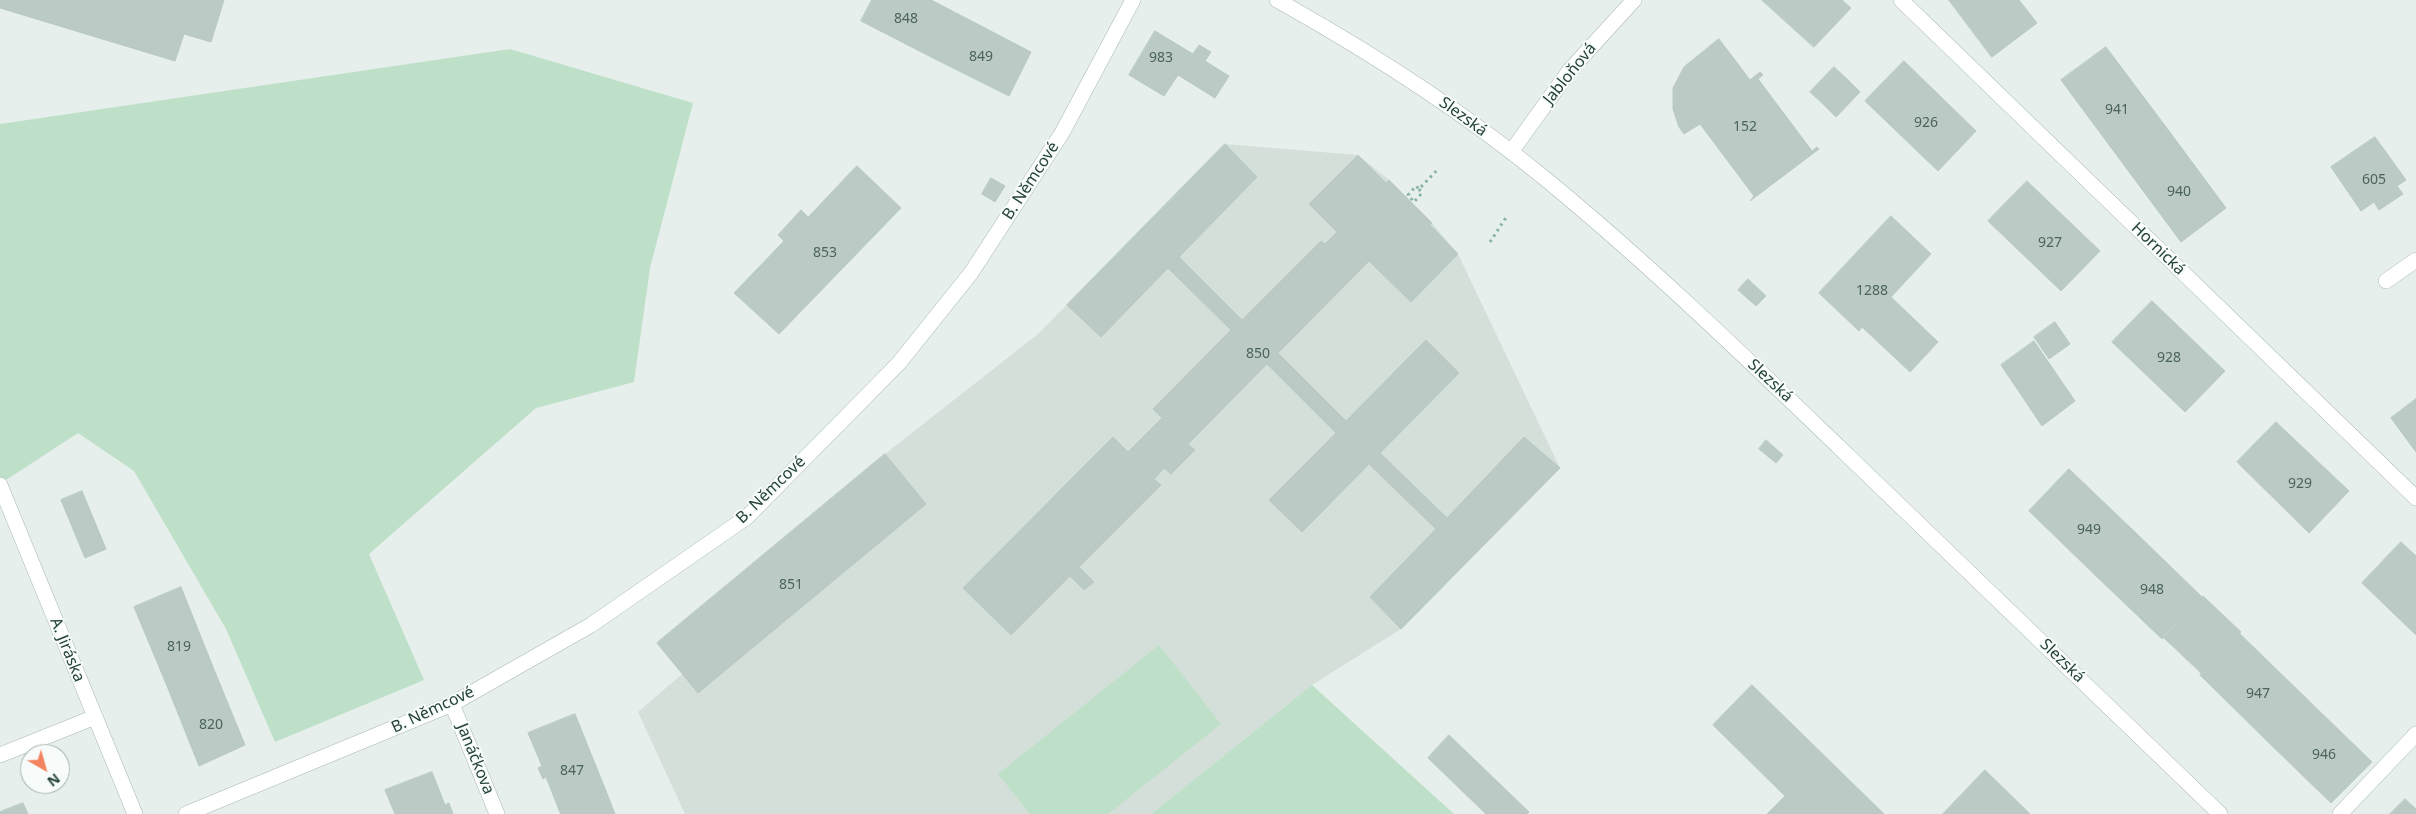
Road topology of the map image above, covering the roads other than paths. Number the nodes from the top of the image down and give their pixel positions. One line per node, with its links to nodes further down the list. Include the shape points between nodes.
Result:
1 (1133, 0): 10 (street, B. Němcové, via 1062,133 972,273 900,363 747,517 591,625)
2 (1278, 0): 5 (street, Slezská, via 1440,100)
3 (1634, 0): 5 (street, Jabloňová, via 1570,70)
4 (1901, 0): 9 (street, Hornická)
5 (1511, 152): 17 (street, Slezská, via 1576,205 1718,332)
6 (2416, 260): 7 (street)
7 (2386, 281)
8 (0, 485): 11 (street, A. Jiráska)
9 (2416, 498)
10 (452, 704): 15 (street, B. Němcové); 16 (street, Janáčkova)
11 (95, 717): 13 (street); 14 (street, A. Jiráska)
12 (2416, 734): 18 (street)
13 (0, 755)
14 (136, 814)
15 (186, 814)
16 (497, 814)
17 (2220, 814)
18 (2340, 814)

